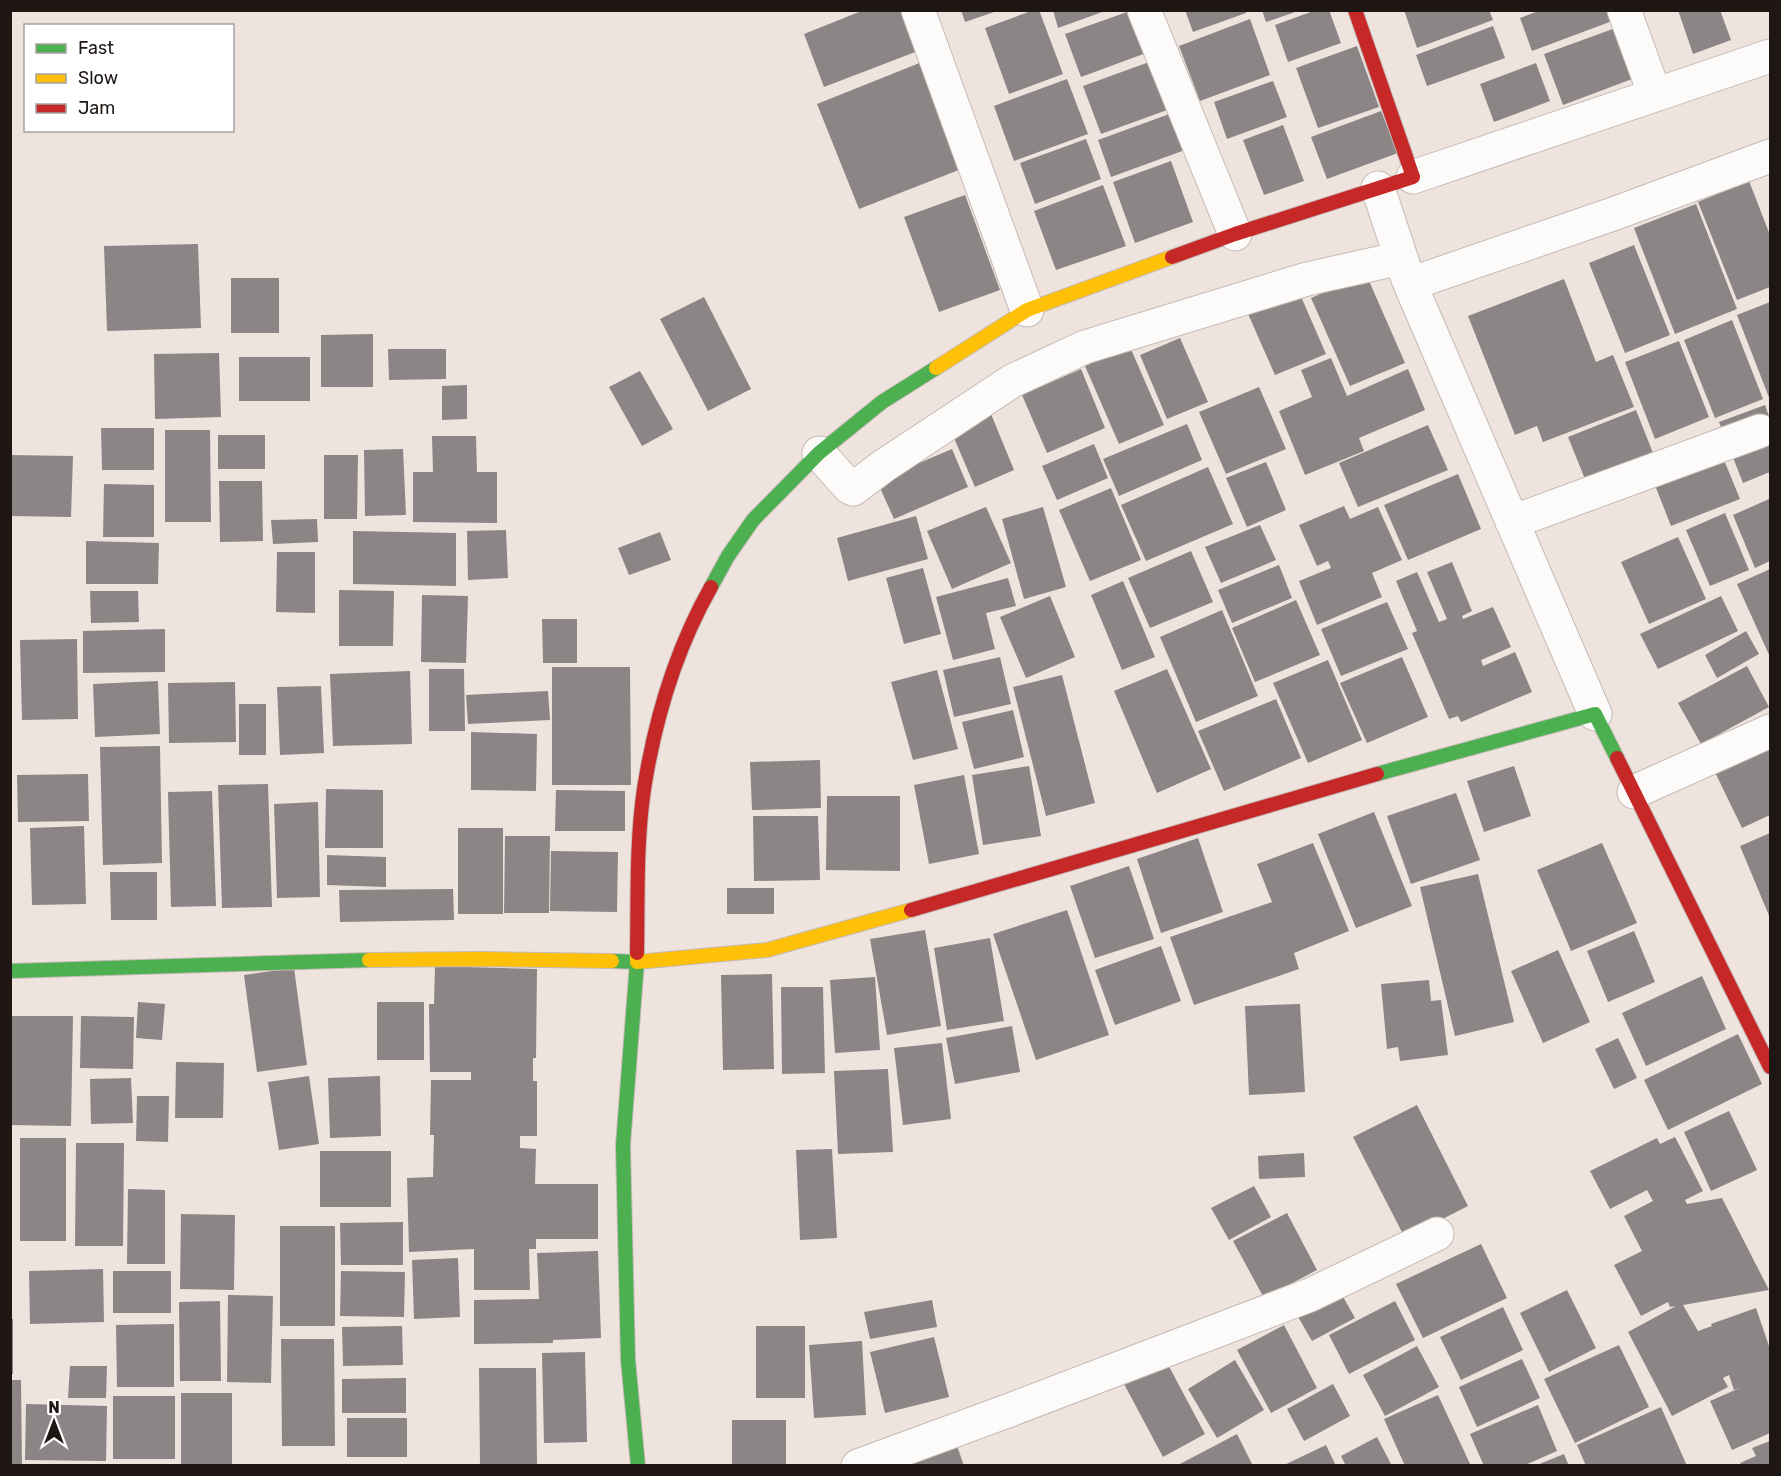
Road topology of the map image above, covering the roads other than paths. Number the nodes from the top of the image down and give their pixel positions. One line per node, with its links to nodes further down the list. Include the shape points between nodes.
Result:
1 (918, 10): 12 (street)
2 (1143, 10): 10 (street)
3 (1355, 10): 8 (street)
4 (1624, 10): 6 (street)
5 (1770, 56): 6 (street)
6 (1655, 95): 8 (street)
7 (1770, 156): 11 (street, via 1613,214)
8 (1413, 177): 9 (street)
9 (1382, 200): 10 (street); 11 (street)
10 (1234, 234): 12 (street)
11 (1402, 262): 14 (street, via 1307,279 1084,347 1012,381 853,489); 15 (street)
12 (1027, 310): 14 (street, via 882,402)
13 (1760, 431): 15 (street)
14 (822, 456): 19 (street, via 753,520 704,599 678,655 644,790 638,864)
15 (1512, 522): 16 (street)
16 (1595, 714): 18 (street); 19 (street, via 767,950)
17 (1770, 731): 18 (street)
18 (1634, 792): 21 (street)
19 (640, 961): 20 (street, via 292,961); 24 (street, via 623,1145 628,1360)
20 (10, 971)
21 (1761, 1024): 22 (street)
22 (1770, 1067)
23 (1437, 1234): 25 (street, via 1310,1295)
24 (638, 1466)
25 (858, 1466)

